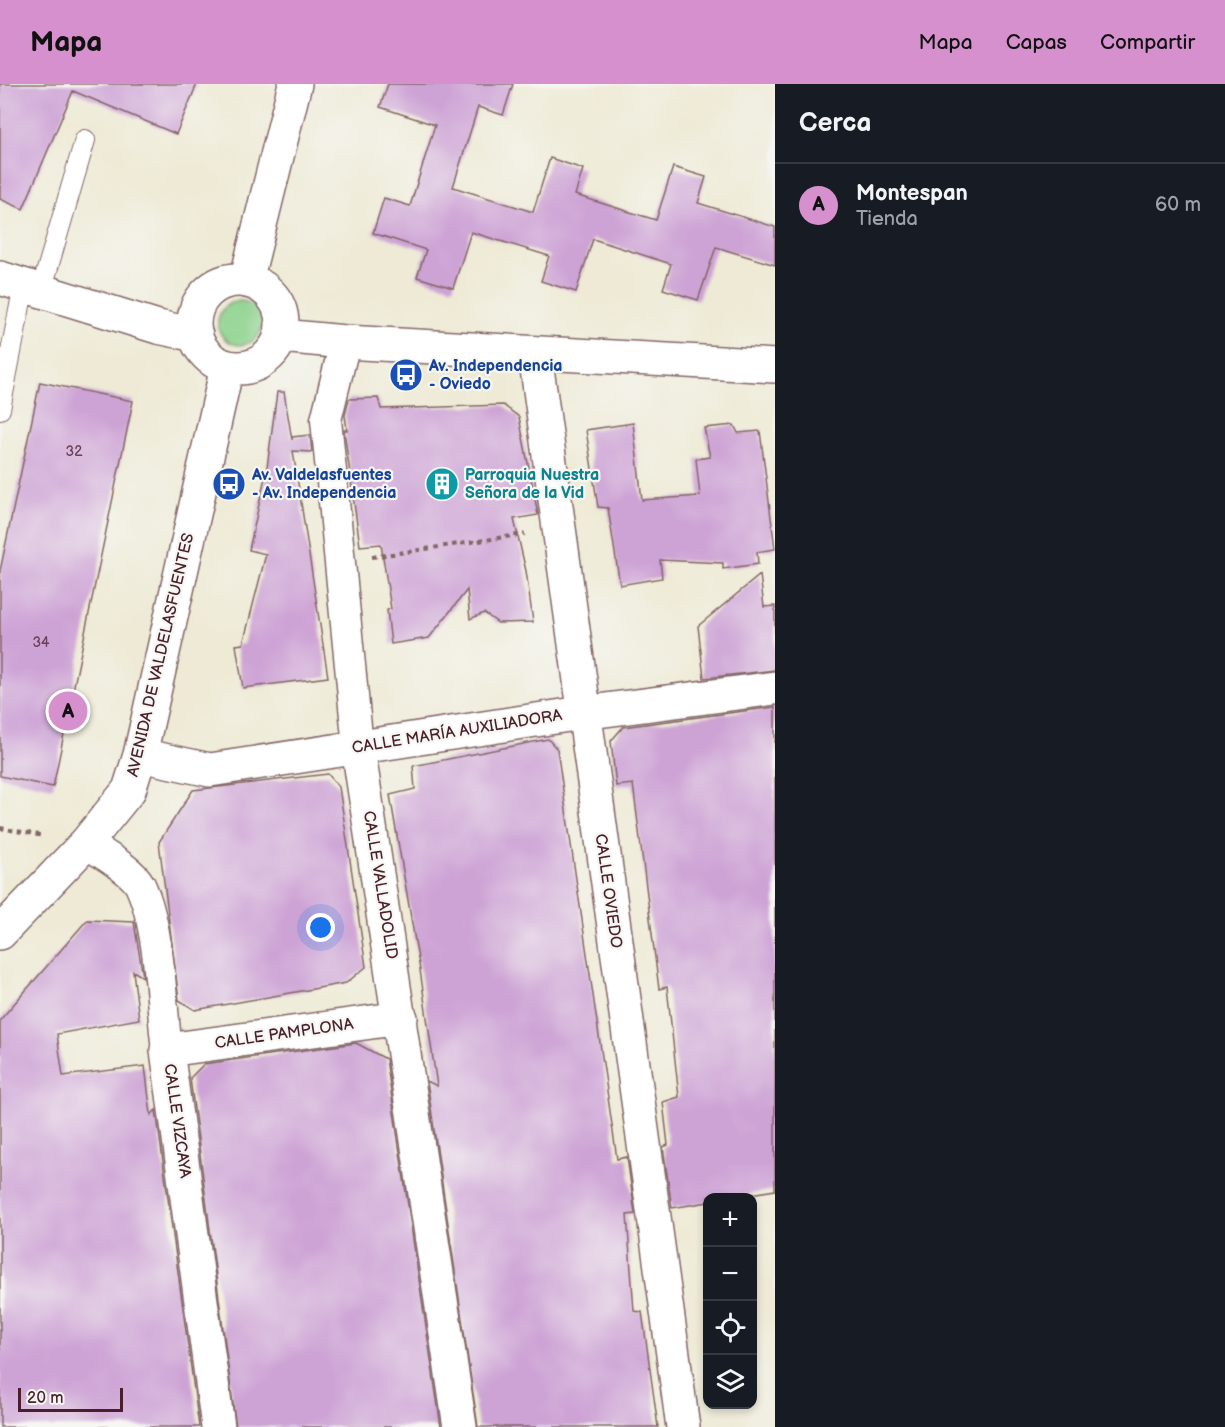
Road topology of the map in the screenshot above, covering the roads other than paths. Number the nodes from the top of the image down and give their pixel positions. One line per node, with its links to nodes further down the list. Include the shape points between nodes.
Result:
1 (295, 84): 3 (street)
2 (85, 140): 4 (lane)
3 (246, 281): 5 (street, via 226,282 203,298 196,314); 6 (street, via 263,288 276,301 282,319)
4 (22, 285): 5 (street); 11 (lane)
5 (196, 335): 10 (street, via 206,354)
6 (281, 336): 7 (street); 10 (street, via 273,352 258,364 240,369)
7 (345, 342): 8 (street); 14 (street, CALLE VALLADOLID, via 326,420)
8 (535, 354): 9 (street); 13 (street, CALLE OVIEDO)
9 (775, 366)
10 (226, 367): 15 (street, AVENIDA DE VALDELASFUENTES)
11 (0, 410)
12 (775, 688): 13 (street, CALLE MARÍA AUXILIADORA)
13 (582, 713): 14 (street, CALLE MARÍA AUXILIADORA); 22 (street, CALLE OVIEDO)
14 (358, 747): 15 (street, CALLE MARÍA AUXILIADORA, via 210,770); 18 (street, CALLE VALLADOLID)
15 (141, 755): 16 (street, AVENIDA DE VALDELASFUENTES, via 129,790)
16 (86, 843): 17 (street, AVENIDA DE VALDELASFUENTES); 19 (street, CALLE VIZCAYA, via 140,884 152,927)
17 (0, 933)
18 (401, 1018): 19 (street, CALLE PAMPLONA); 21 (street, CALLE VALLADOLID)
19 (167, 1050): 20 (street, CALLE VIZCAYA)
20 (218, 1427)
21 (460, 1427)
22 (683, 1427)

